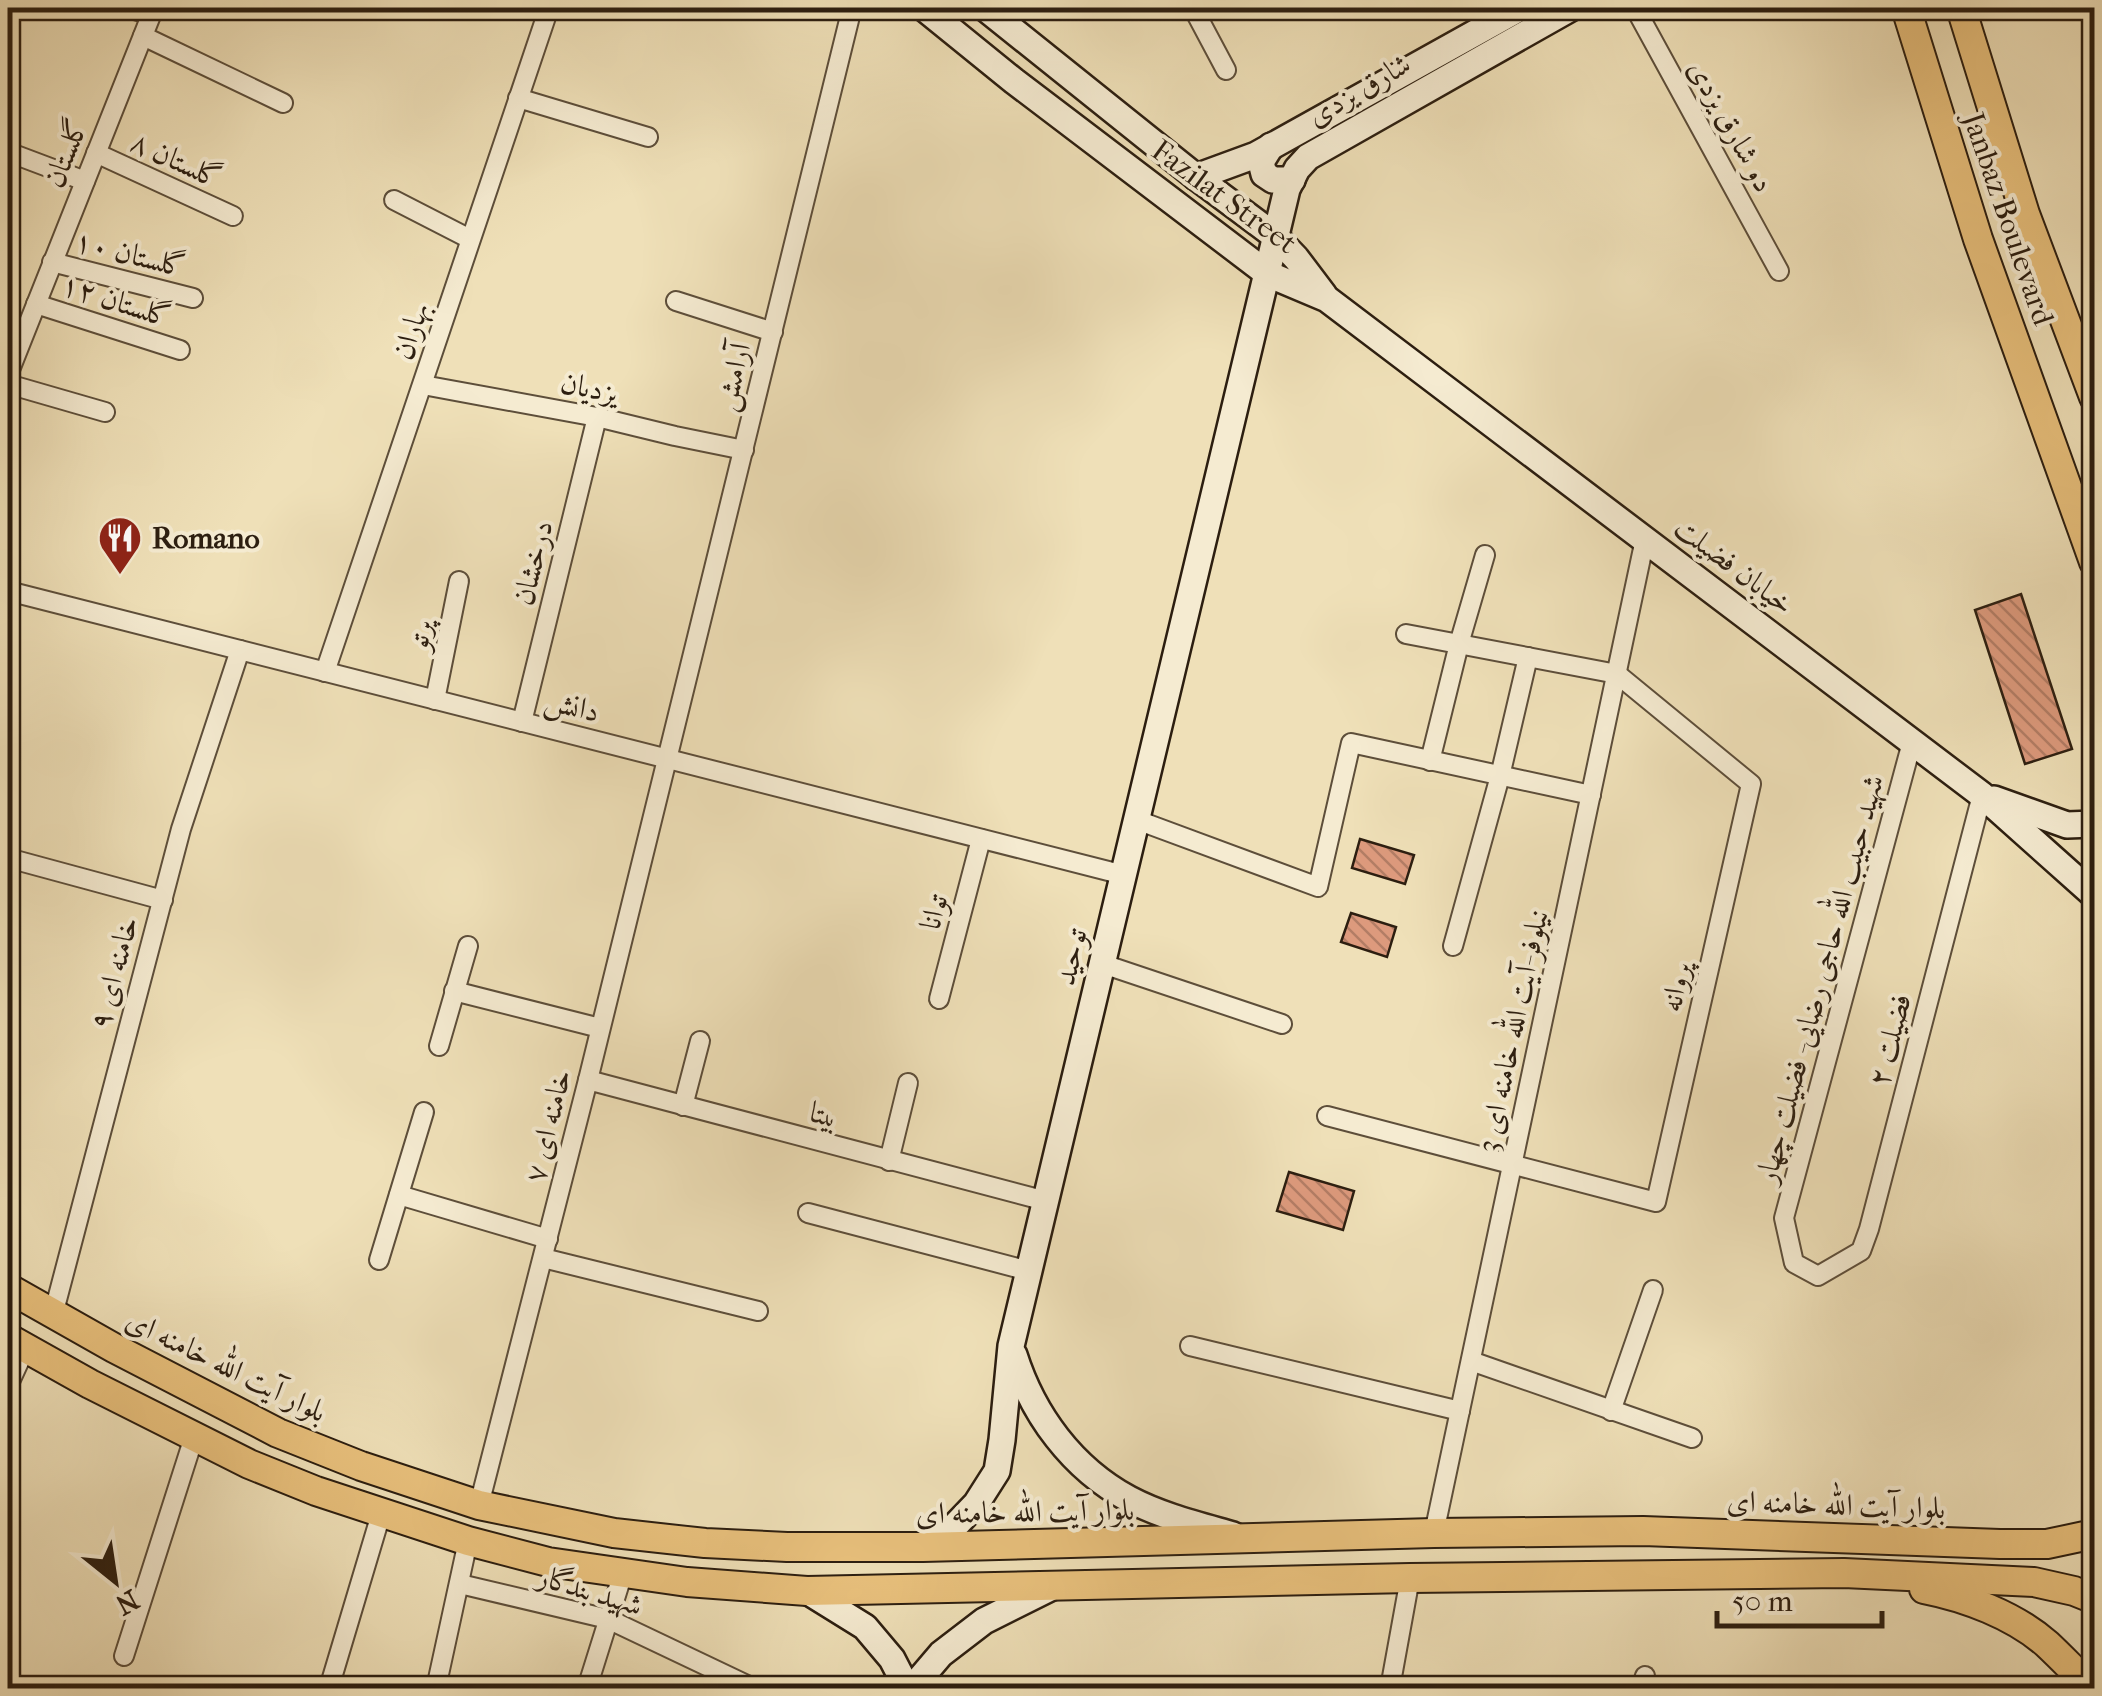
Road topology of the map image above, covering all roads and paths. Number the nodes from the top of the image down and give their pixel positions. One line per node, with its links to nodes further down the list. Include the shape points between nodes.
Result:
1 (128, 8): 11 (street)
2 (549, 8): 15 (street, بهاران)
3 (852, 8): 35 (street, آرامش)
4 (924, 8): 30 (main road, Fazilat Street)
5 (985, 8): 21 (main road, Fazilat Street)
6 (1193, 8): 14 (street)
7 (1571, 8): 12 (main road, شارق یزدی)
8 (1635, 8): 29 (street, دو شارق یزدی)
9 (1906, 8): 47 (main road, Janbaz Boulevard, via 1978,240)
10 (1961, 8): 41 (main road, Janbaz Boulevard, via 2025,214)
11 (153, 12): 13 (street, گلستان)
12 (1521, 14): 18 (main road); 22 (main road, شارق یزدی, via 1308,157)
13 (143, 36): 16 (street); 20 (street, گلستان)
14 (1226, 70)
15 (518, 98): 17 (street); 27 (street, بهاران)
16 (283, 103)
17 (648, 138)
18 (1271, 146): 21 (main road); 22 (main road, via 1261,162 1264,174)
19 (8, 152): 23 (street)
20 (96, 153): 23 (street, گلستان); 25 (street, گلستان ۸)
21 (1196, 177): 26 (main road, Fazilat Street)
22 (1292, 180): 26 (main road, شارق یزدی)
23 (85, 181): 28 (street, گلستان)
24 (394, 200): 27 (street)
25 (233, 216)
26 (1274, 236): 30 (main road, شارق یزدی); 32 (main road, Fazilat Street)
27 (470, 239): 40 (street, بهاران)
28 (52, 262): 31 (street, گلستان ۱۰); 34 (street, گلستان)
29 (1778, 271)
30 (1268, 274): 32 (main road, Fazilat Street); 64 (main road, توحید)
31 (193, 298)
32 (1327, 299): 45 (main road, خیابان فضیلت)
33 (676, 301): 35 (street)
34 (36, 304): 36 (street, گلستان); 37 (street, گلستان ۱۲)
35 (773, 332): 44 (street, آرامش)
36 (16, 333): 38 (street, گلستان)
37 (180, 350)
38 (8, 376)
39 (8, 384): 42 (street)
40 (423, 385): 43 (street, یزدیان); 54 (street, بهاران)
41 (2094, 397)
42 (105, 412)
43 (597, 417): 44 (street, یزدیان); 57 (street, درخشان)
44 (744, 450): 59 (street, آرامش)
45 (1645, 540): 55 (street, نیلوفر-آیت الله خامنه ای 3); 58 (main road, خیابان فضیلت)
46 (1485, 555): 51 (street)
47 (2094, 562)
48 (460, 581): 56 (street, پرتو)
49 (8, 591): 52 (street, دانش)
50 (1406, 634): 51 (street)
51 (1459, 644): 53 (street); 60 (street)
52 (240, 650): 54 (street, دانش); 70 (street, خامنه ای ۹)
53 (1528, 657): 55 (street); 61 (street)
54 (325, 672): 56 (street, دانش)
55 (1617, 674): 62 (street, نیلوفر-آیت الله خامنه ای 3); 86 (street, پروانه, via 1751,784 1656,1202)
56 (436, 700): 57 (street, دانش)
57 (522, 722): 59 (street, دانش)
58 (1912, 742): 63 (main road, خیابان فضیلت); 93 (street, شهید حبیب الله حاجی رضایی- فضیلت چهار, via 1784,1218 1794,1263)
59 (666, 759): 66 (street, دانش); 77 (street, خامنه ای ۷)
60 (1430, 761): 61 (street); 64 (street, via 1351,743 1318,888)
61 (1500, 776): 62 (street); 72 (street)
62 (1591, 794): 86 (street, نیلوفر-آیت الله خامنه ای 3)
63 (1982, 795): 65 (main road, via 2067,825); 69 (main road, خیابان فضیلت); 93 (street, فضیلت ۲, via 1870,1228 1861,1251)
64 (1137, 820): 68 (main road, توحید)
65 (2094, 824)
66 (981, 839): 68 (street, دانش); 75 (street, توانا)
67 (8, 858): 70 (street)
68 (1124, 875): 73 (main road, توحید)
69 (2094, 895)
70 (163, 900): 97 (street, خامنه ای ۹)
71 (468, 946): 74 (street)
72 (1453, 946)
73 (1102, 964): 76 (street); 88 (main road, توحید)
74 (454, 990): 77 (street); 79 (street)
75 (939, 999)
76 (1282, 1024)
77 (600, 1028): 80 (street, خامنه ای ۷)
78 (700, 1041): 82 (street)
79 (439, 1046)
80 (588, 1080): 82 (street, بیتا); 90 (street, خامنه ای ۷)
81 (908, 1083): 85 (street)
82 (684, 1106): 85 (street, بیتا)
83 (424, 1112): 87 (street)
84 (1327, 1116): 86 (street)
85 (889, 1161): 88 (street, بیتا)
86 (1512, 1166): 101 (street, نیلوفر-آیت الله خامنه ای 3)
87 (400, 1195): 90 (street); 91 (street)
88 (1046, 1202): 92 (main road, توحید)
89 (808, 1212): 92 (street)
90 (546, 1249): 96 (street); 107 (street, خامنه ای ۷)
91 (379, 1260)
92 (1029, 1271): 99 (main road, توحید)
93 (1818, 1276)
94 (8, 1288): 97 (main road, بلوار آیت الله خامنه ای)
95 (1653, 1290): 103 (street)
96 (758, 1311)
97 (53, 1314): 107 (main road, بلوار آیت الله خامنه ای, via 278,1433)
98 (16, 1344): 102 (street); 105 (main road)
99 (1011, 1346): 110 (main road, via 1037,1410 1094,1478 1164,1514); 113 (main road, توحید, via 997,1471 952,1529)
100 (1190, 1346): 104 (street)
101 (1471, 1361): 103 (street); 104 (street, نیلوفر-آیت الله خامنه ای 3)
102 (8, 1386)
103 (1611, 1410): 106 (street)
104 (1460, 1411): 109 (street, نیلوفر-آیت الله خامنه ای 3)
105 (194, 1437): 108 (main road); 122 (street)
106 (1692, 1438)
107 (479, 1506): 113 (main road, بلوار آیت الله خامنه ای, via 705,1543)
108 (381, 1514): 112 (main road); 124 (street)
109 (1434, 1534): 110 (main road, بلوار آیت الله خامنه ای); 111 (main road, بلوار آیت الله خامنه ای, via 1644,1531 2000,1544)
110 (1242, 1538): 113 (main road, بلوار آیت الله خامنه ای)
111 (2091, 1538)
112 (468, 1541): 114 (main road); 117 (street)
113 (924, 1547)
114 (623, 1573): 119 (main road); 121 (street)
115 (1844, 1574): 116 (main road); 120 (main road, via 2034,1582); 129 (main road, via 1957,1595 2002,1615 2043,1640)
116 (1410, 1578): 118 (main road); 128 (street)
117 (460, 1584): 121 (street, شهید بندگار); 125 (street)
118 (1054, 1586): 119 (main road); 127 (main road, via 984,1621 940,1654)
119 (806, 1591): 127 (main road, via 865,1627)
120 (2088, 1594)
121 (608, 1619): 123 (street, شهید بندگار); 126 (street)
122 (124, 1656)
123 (744, 1687)
124 (329, 1688)
125 (436, 1688)
126 (588, 1688)
127 (910, 1688)
128 (1390, 1688)
129 (2092, 1688)

